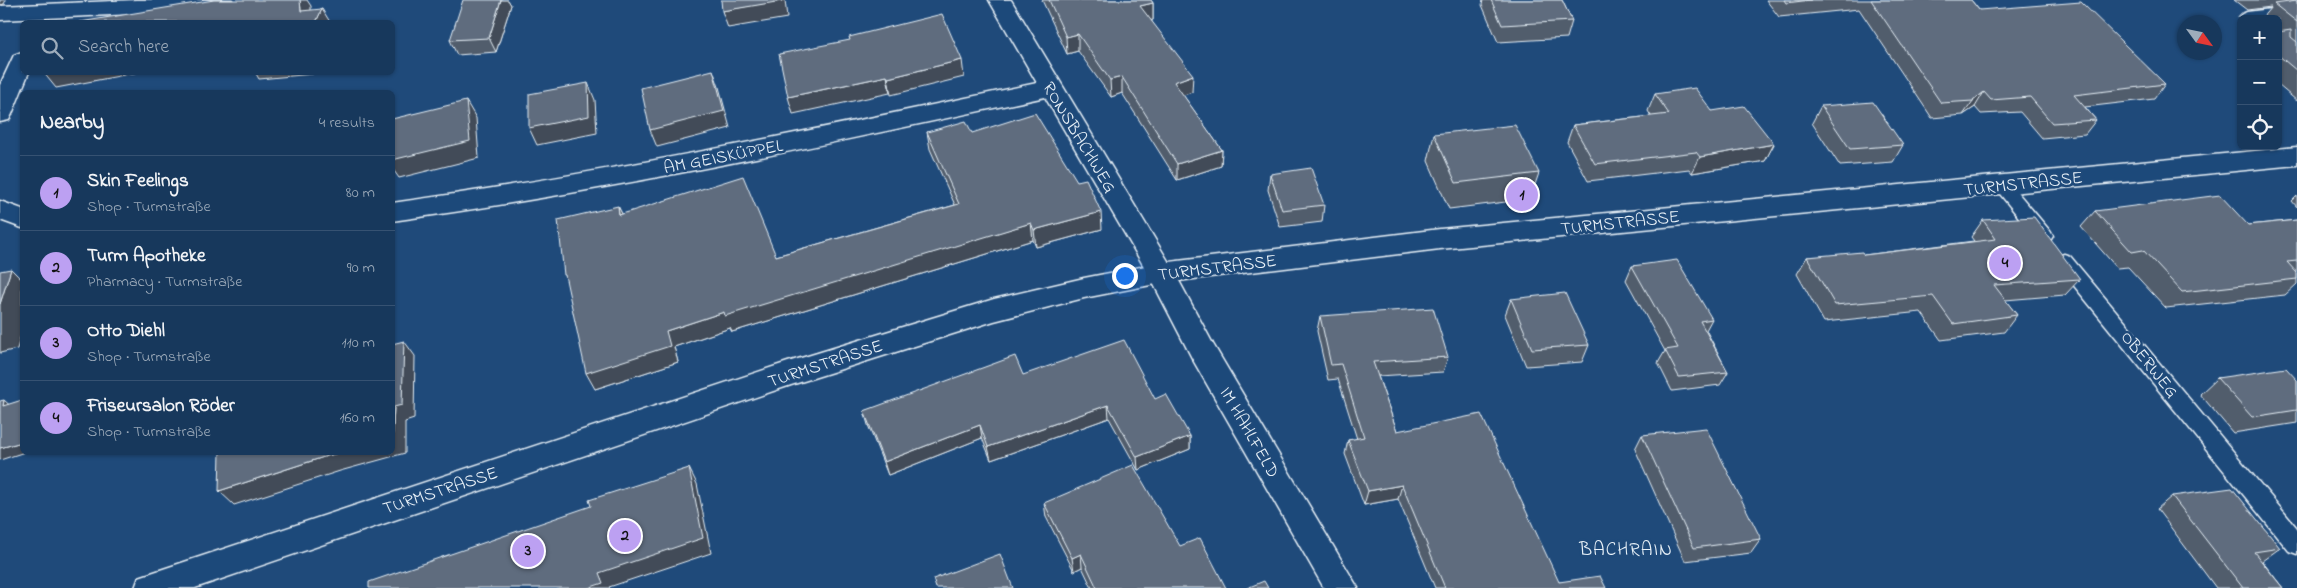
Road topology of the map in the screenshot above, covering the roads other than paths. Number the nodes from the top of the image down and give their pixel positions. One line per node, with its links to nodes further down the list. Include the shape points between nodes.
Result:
1 (1000, 0): 8 (main road, RONSBACHWEG)
2 (246, 2): 6 (main road)
3 (2287, 12): 5 (lane)
4 (0, 13): 6 (main road)
5 (2263, 15)
6 (41, 16)
7 (20, 65): 9 (main road)
8 (1051, 88): 13 (main road, AM GEISKÜPPEL, via 704,161); 15 (main road, RONSBACHWEG)
9 (0, 114)
10 (2297, 156): 11 (main road, TURMSTRASSE)
11 (2002, 185): 15 (main road, TURMSTRASSE, via 1440,239); 16 (lane, OBERWEG)
12 (0, 210): 14 (main road)
13 (395, 212)
14 (20, 218)
15 (1161, 273): 17 (main road, TURMSTRASSE, via 984,313 788,374); 18 (main road, IM HAHLFELD, via 1203,352)
16 (2297, 544)
17 (150, 588)
18 (1342, 588)

